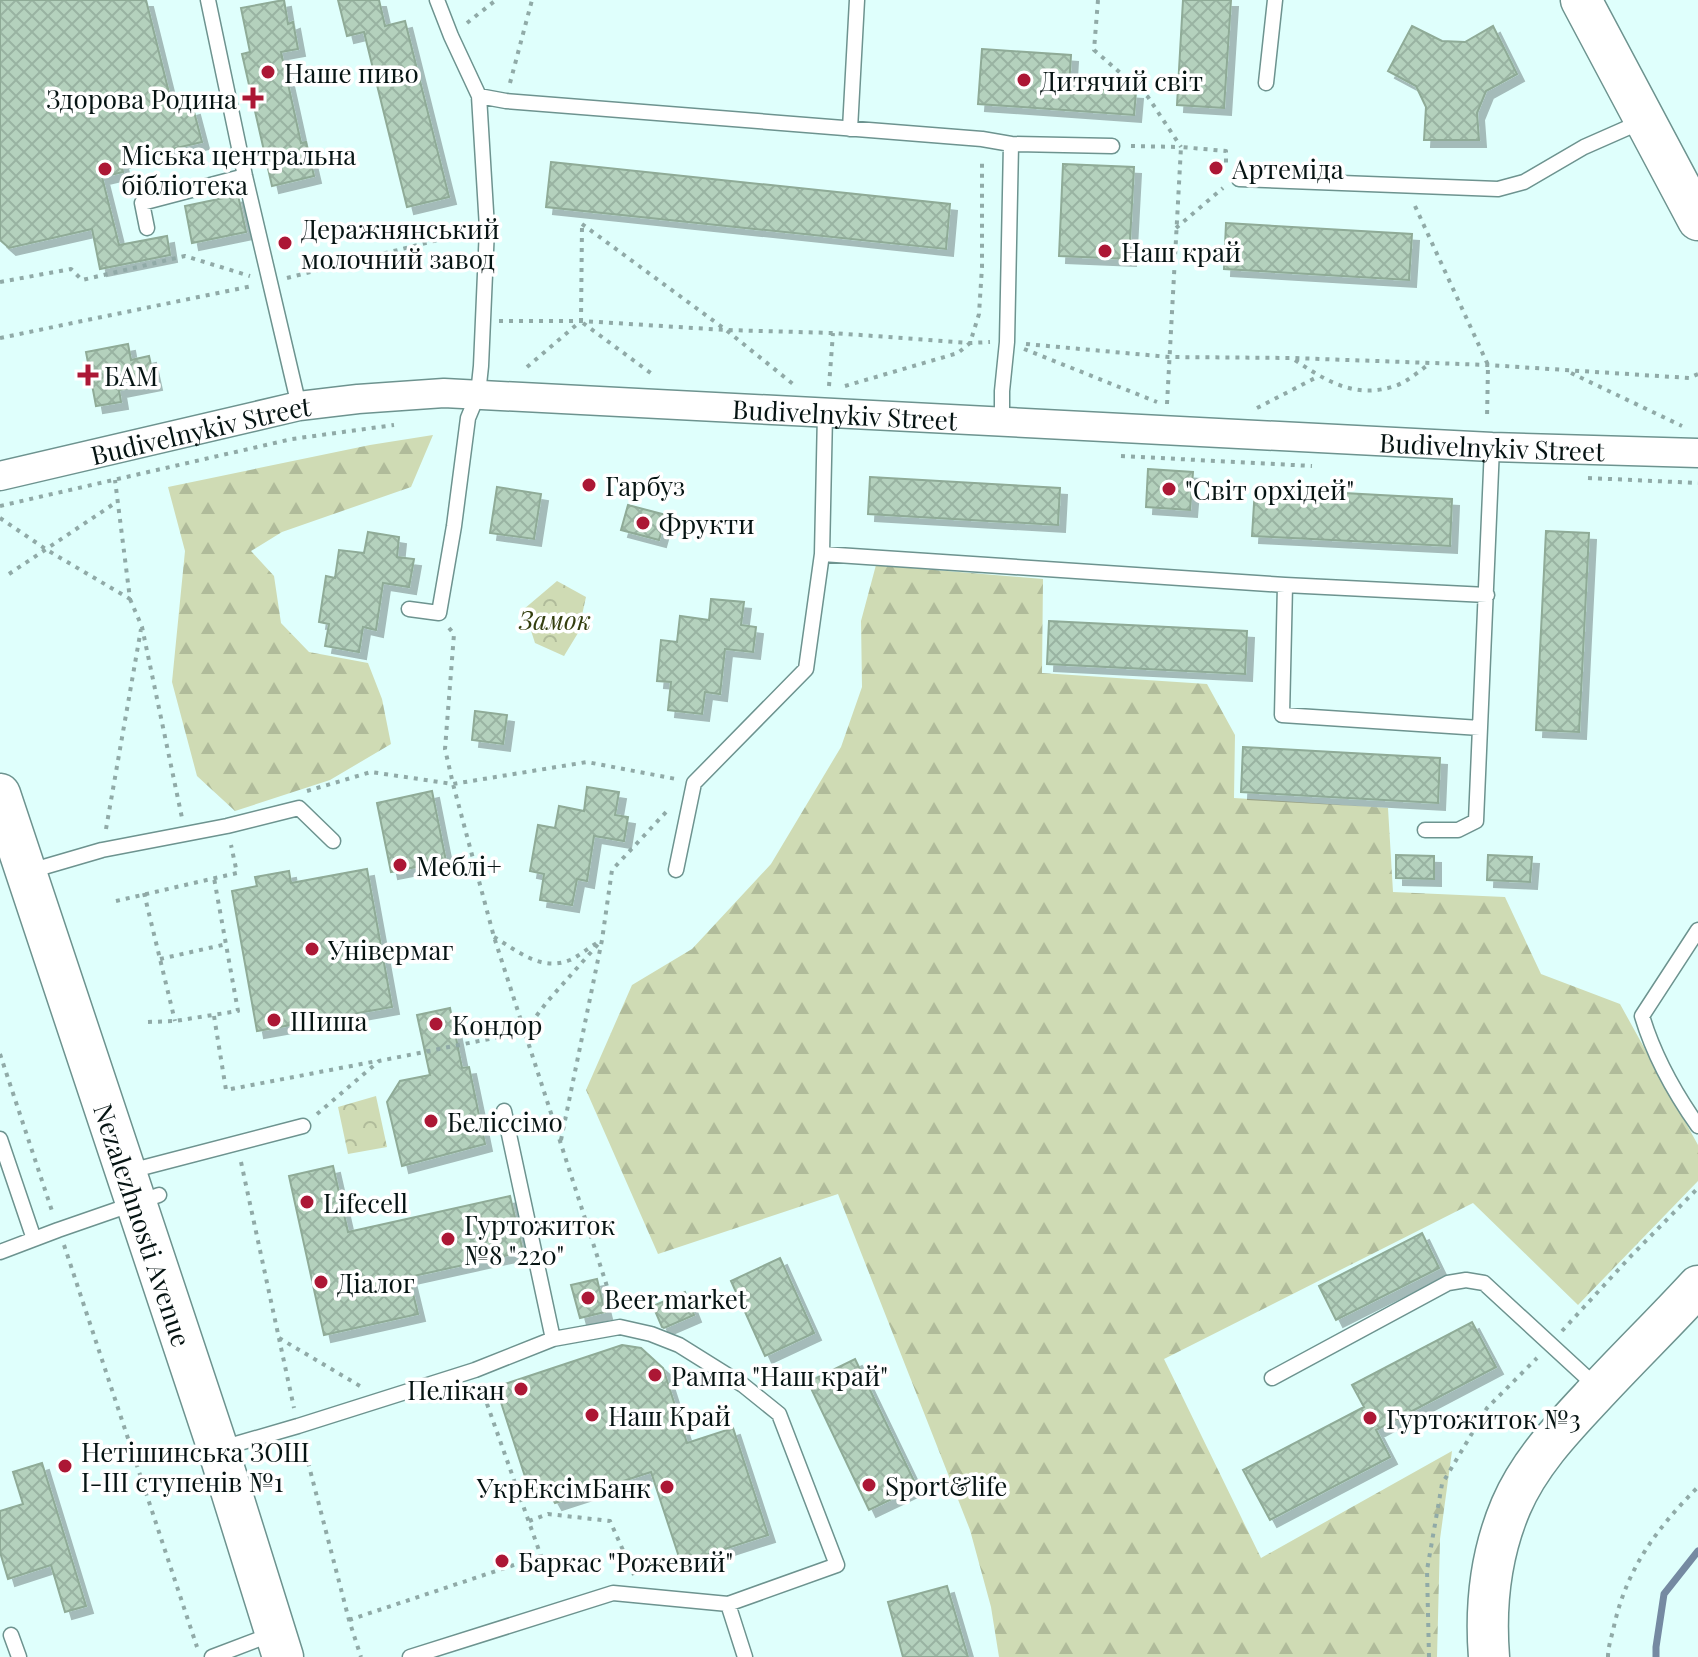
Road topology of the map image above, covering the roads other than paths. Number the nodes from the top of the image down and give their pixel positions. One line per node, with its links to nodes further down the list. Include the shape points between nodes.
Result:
1 (208, 0): 12 (lane)
2 (437, 0): 7 (lane)
3 (857, 0): 9 (lane)
4 (1275, 0): 6 (lane)
5 (1581, 0): 8 (main road)
6 (1266, 83)
7 (479, 96): 9 (lane); 16 (lane, via 487,228)
8 (1645, 120): 13 (lane, via 1524,182 1498,189); 14 (main road)
9 (850, 129): 10 (lane)
10 (1011, 144): 11 (lane); 19 (lane)
11 (1112, 146)
12 (245, 176): 15 (lane, via 142,203); 18 (lane)
13 (1232, 176)
14 (1698, 220)
15 (147, 228)
16 (478, 394): 17 (street, Budivelnykiv Street); 18 (street, Budivelnykiv Street, via 408,394); 26 (lane, via 468,418 439,613)
17 (827, 402): 19 (street, Budivelnykiv Street); 23 (lane)
18 (299, 406): 22 (street, Budivelnykiv Street)
19 (1002, 421): 20 (street, Budivelnykiv Street)
20 (1490, 433): 21 (street, Budivelnykiv Street); 25 (lane)
21 (1695, 442)
22 (0, 476)
23 (822, 554): 24 (lane); 31 (lane, via 806,669 694,783)
24 (1285, 585): 25 (lane); 27 (lane, via 1282,715)
25 (1487, 595): 27 (lane)
26 (409, 609)
27 (1480, 728): 29 (lane, via 1476,821 1458,830)
28 (0, 794): 32 (main road, Nezalezhnosti Avenue)
29 (1425, 830)
30 (333, 841): 32 (lane, via 299,808 102,850)
31 (676, 870)
32 (26, 873): 38 (main road, Nezalezhnosti Avenue)
33 (1698, 930): 36 (lane, via 1642,1016 1668,1079)
34 (504, 1111): 42 (lane)
35 (303, 1126): 38 (lane, via 237,1143)
36 (1698, 1126)
37 (0, 1139): 39 (lane)
38 (140, 1190): 39 (lane); 45 (main road, Nezalezhnosti Avenue)
39 (34, 1239): 40 (lane)
40 (0, 1252)
41 (1698, 1286): 44 (main road)
42 (553, 1339): 45 (lane, via 475,1370); 46 (lane, via 620,1327 651,1334 679,1345 779,1414 837,1565)
43 (1272, 1378): 44 (lane, via 1448,1283 1466,1280 1484,1283)
44 (1599, 1389): 53 (main road, via 1542,1454 1511,1505 1493,1567)
45 (218, 1449): 48 (main road, Nezalezhnosti Avenue)
46 (728, 1604): 51 (lane, via 613,1593); 52 (lane)
47 (11, 1635): 49 (lane)
48 (279, 1645): 50 (lane)
49 (19, 1657)
50 (212, 1657)
51 (410, 1657)
52 (745, 1657)
53 (1489, 1657)

